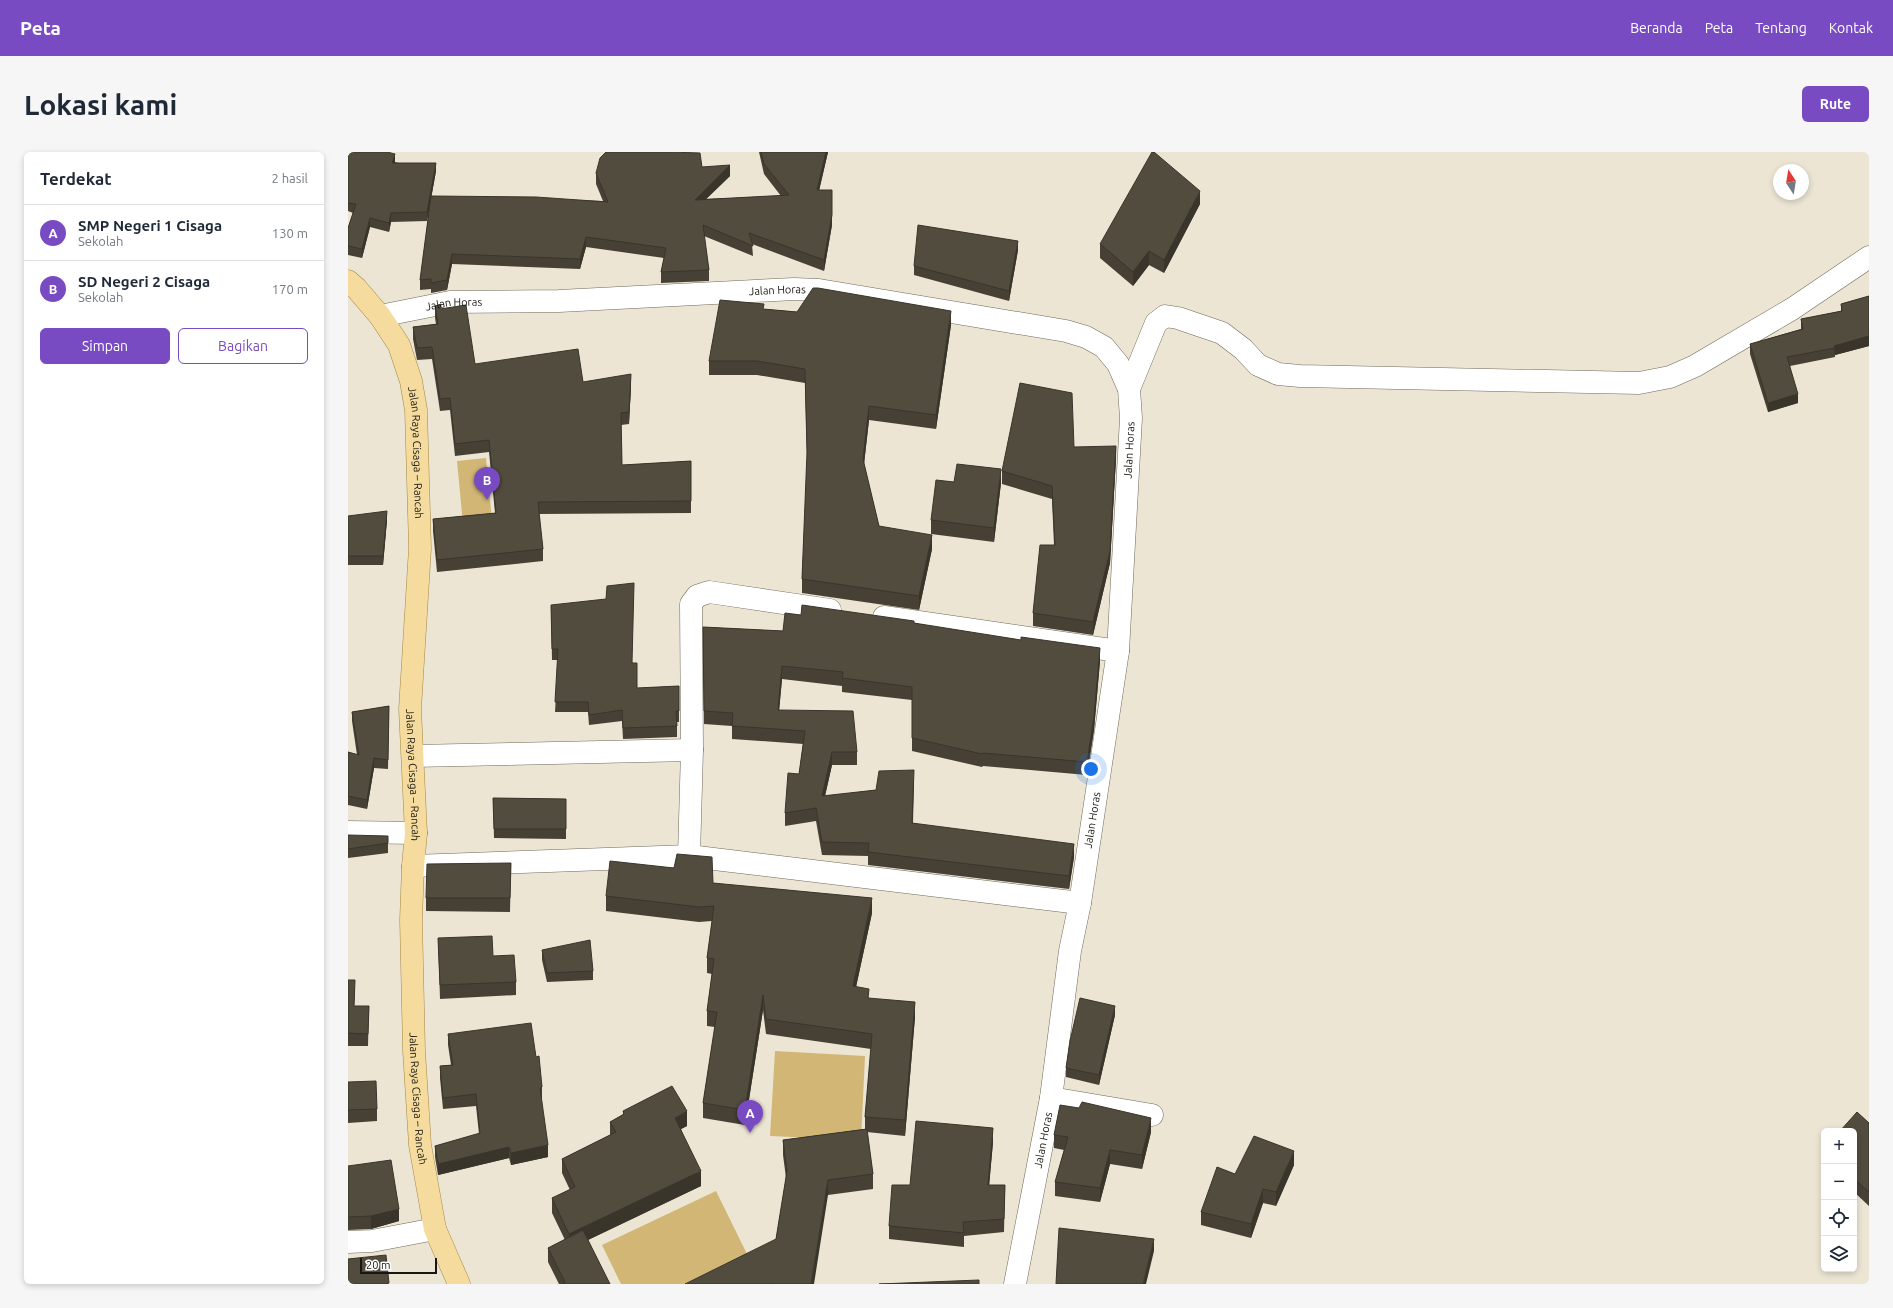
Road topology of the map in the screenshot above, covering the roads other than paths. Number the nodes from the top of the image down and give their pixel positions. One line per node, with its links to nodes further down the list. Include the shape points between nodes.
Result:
1 (1869, 257): 4 (street, via 1792,309 1695,366 1670,377 1639,383 1278,374 1258,365 1222,333 1165,316 1156,323)
2 (348, 281): 3 (main road, Jalan Raya Cisaga – Rancah)
3 (380, 316): 4 (street, Jalan Horas, via 450,302 559,301 794,289 819,290 1080,335 1104,347 1118,364); 7 (main road, Jalan Raya Cisaga – Rancah, via 399,345 411,381 416,410 420,548 410,709)
4 (1129, 389): 5 (street, Jalan Horas, via 1131,418)
5 (1118, 651): 6 (street, via 709,592 697,596 691,604); 12 (street, Jalan Horas)
6 (692, 750): 7 (street); 10 (street)
7 (413, 756): 9 (main road, Jalan Raya Cisaga – Rancah)
8 (348, 832): 9 (street)
9 (416, 833): 11 (main road, Jalan Raya Cisaga – Rancah)
10 (689, 856): 11 (street); 12 (street)
11 (413, 866): 15 (main road, Jalan Raya Cisaga – Rancah, via 411,920 414,1051 420,1145)
12 (1080, 903): 13 (street, Jalan Horas, via 1070,951)
13 (1051, 1098): 14 (street); 18 (street, Jalan Horas)
14 (1152, 1115)
15 (435, 1229): 16 (street, via 372,1241); 17 (main road, Jalan Raya Cisaga – Rancah)
16 (348, 1242)
17 (459, 1284)
18 (1015, 1284)

